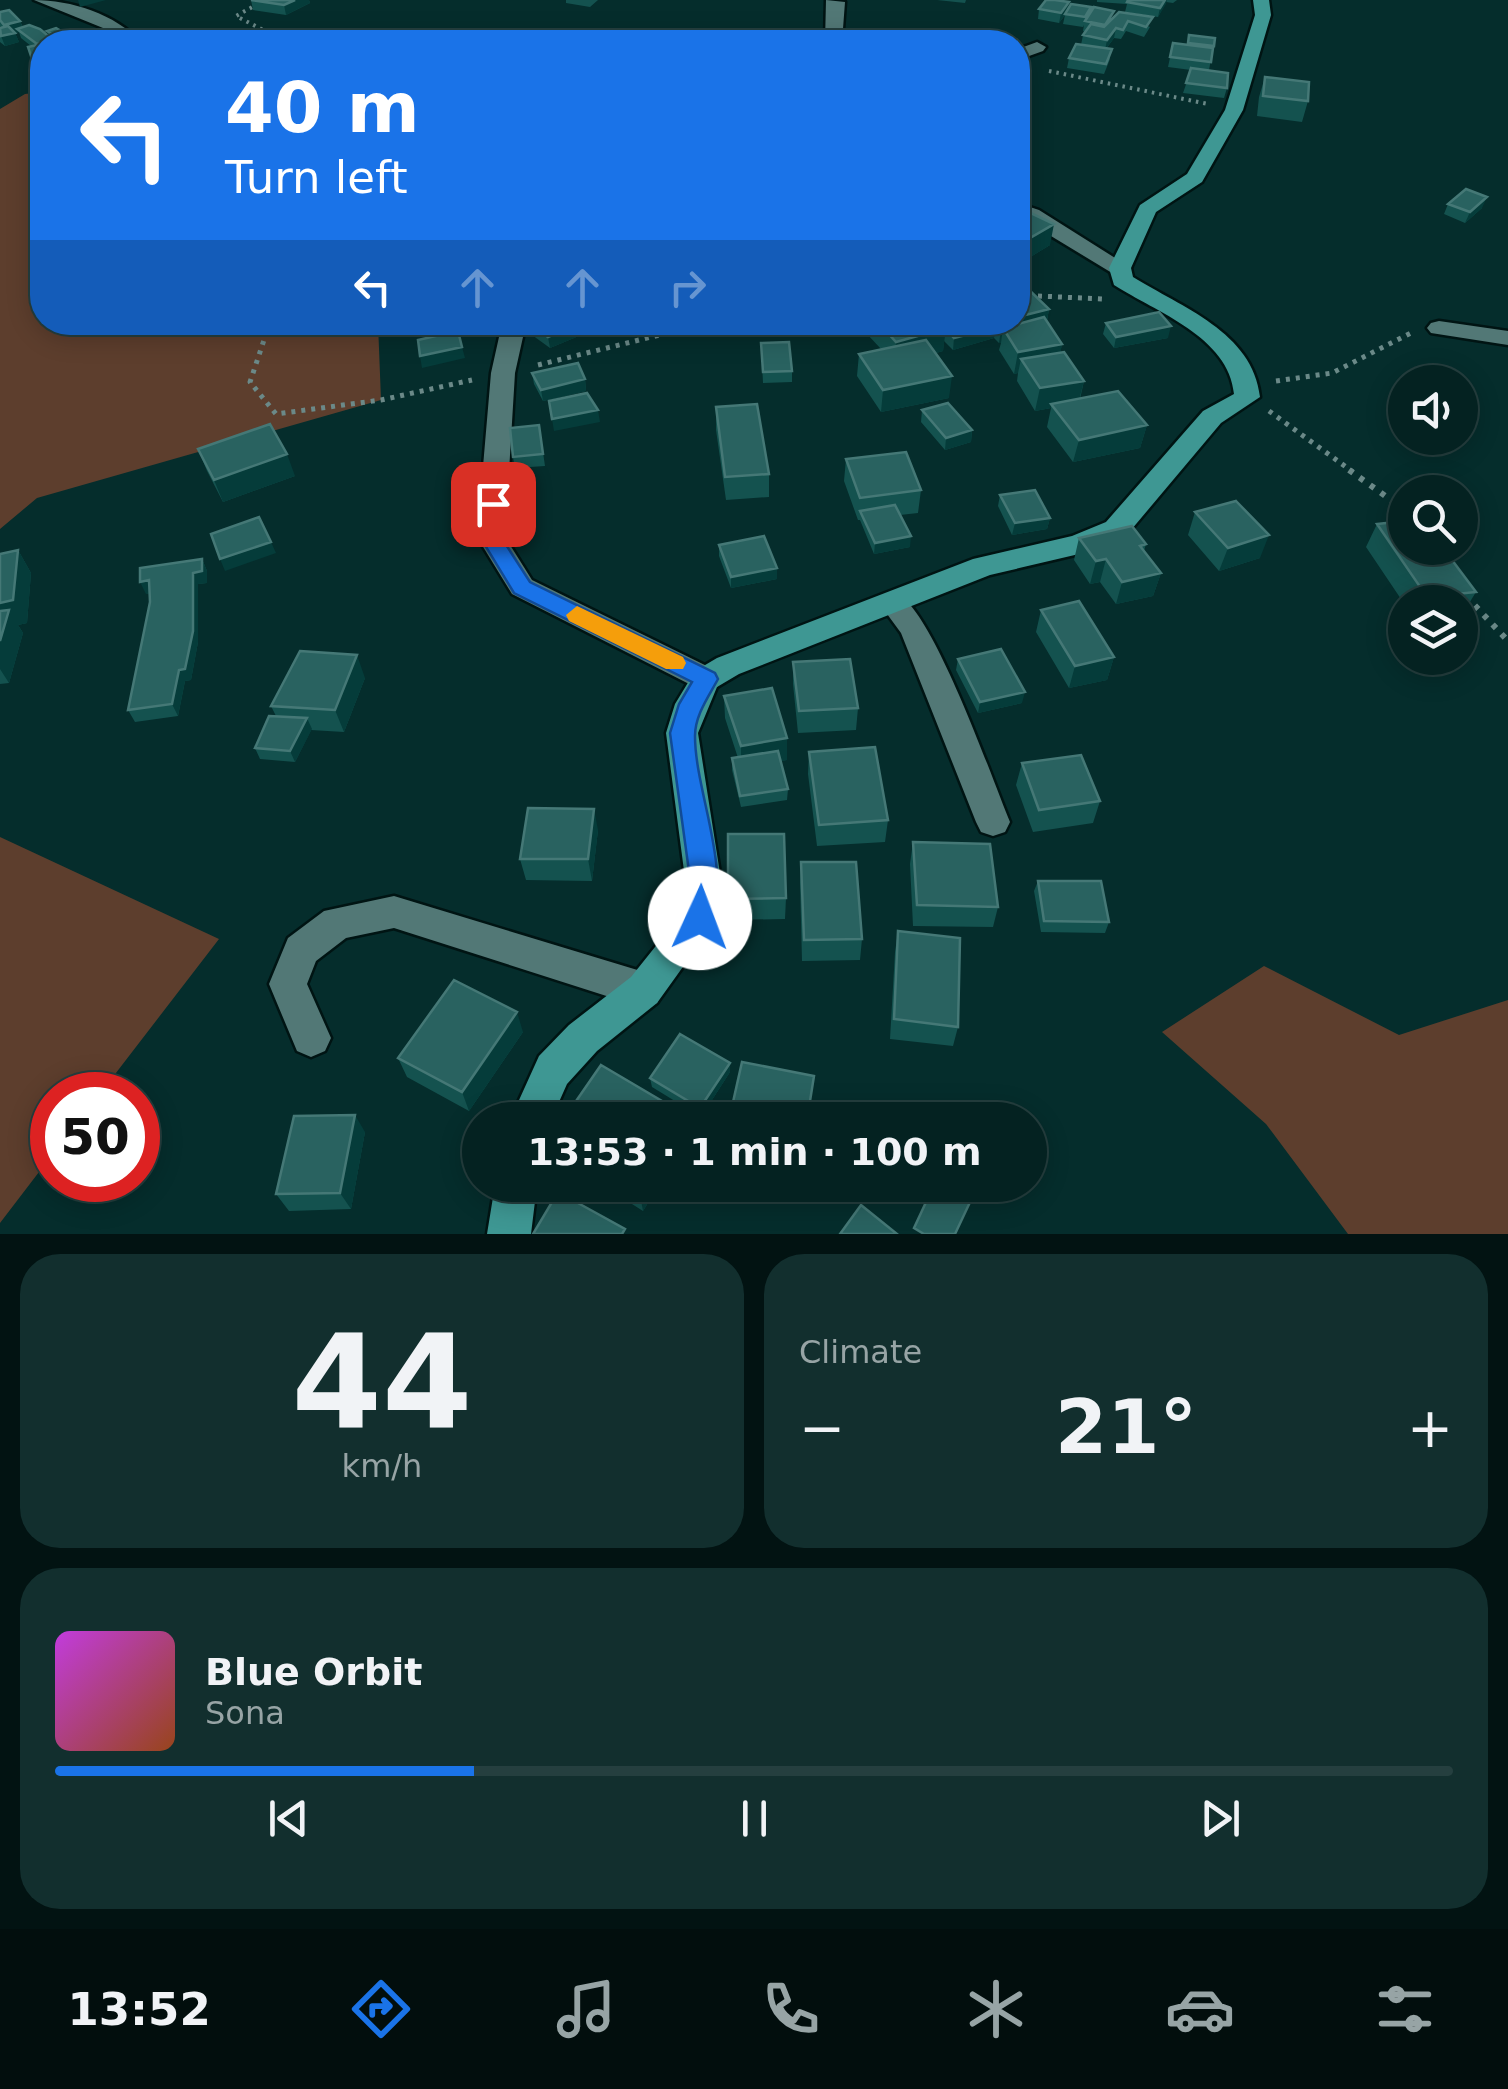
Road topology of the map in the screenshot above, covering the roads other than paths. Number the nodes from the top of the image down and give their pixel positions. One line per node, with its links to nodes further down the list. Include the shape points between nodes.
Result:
1 (42, 0): 4 (street)
2 (834, 0): 5 (street)
3 (1261, 0): 9 (main road, via 1263,15 1234,110 1195,178 1146,208)
4 (117, 30)
5 (836, 30)
6 (1037, 47): 7 (street)
7 (1030, 50)
8 (1030, 215): 9 (street)
9 (1120, 268): 13 (main road, via 1122,280 1207,330 1238,362 1248,390 1212,417 1116,529 983,566)
10 (1438, 328): 12 (street)
11 (510, 335): 14 (street, via 491,537 522,587)
12 (1508, 338)
13 (894, 604): 14 (main road); 15 (street, via 914,628)
14 (706, 679): 16 (main road, via 682,733 704,886 700,918)
15 (993, 822)
16 (644, 990): 17 (street, via 394,912 337,923 301,950 288,984); 18 (main road, via 583,1038 553,1070)
17 (311, 1038)
18 (538, 1102)
19 (514, 1202): 20 (main road)
20 (509, 1234)

